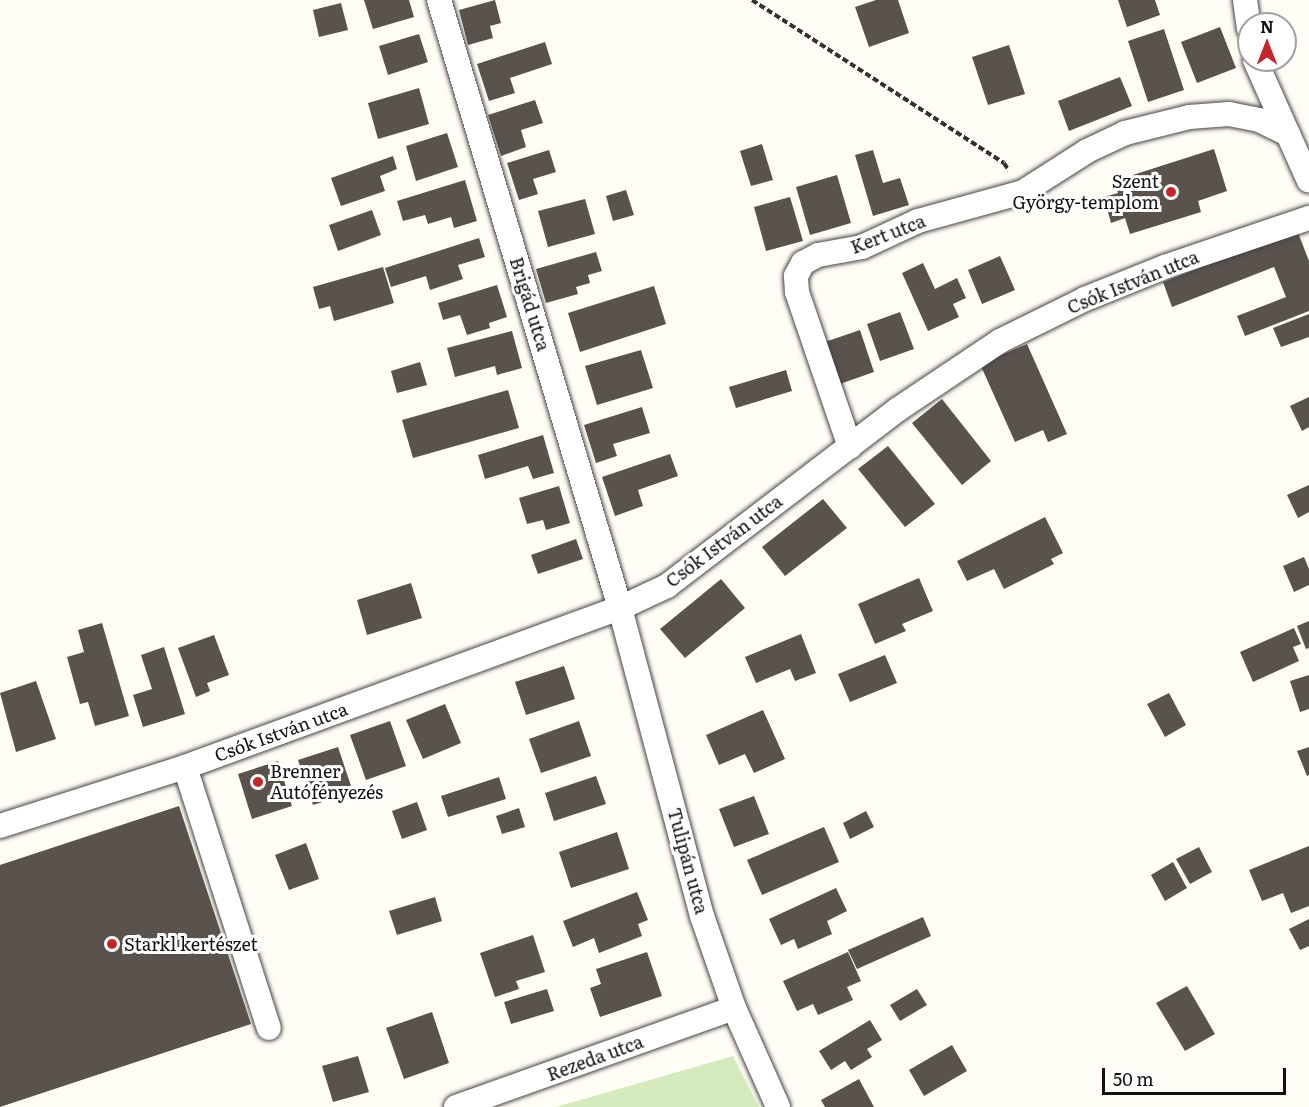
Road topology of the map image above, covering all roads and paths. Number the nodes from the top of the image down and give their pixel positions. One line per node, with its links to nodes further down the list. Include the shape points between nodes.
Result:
1 (440, 0): 9 (street, Brigád utca)
2 (752, 0): 6 (path, via 1004,163)
3 (1260, 72): 4 (street)
4 (1288, 134): 5 (street); 6 (street, Kert utca, via 1259,120 1229,114 1189,117 1125,133 1087,151)
5 (1309, 181)
6 (1023, 192): 8 (street, Kert utca, via 918,221 862,247 818,255 803,263 796,276 797,292)
7 (1309, 218): 8 (street, Csók István utca, via 1167,266 1043,320 947,375)
8 (849, 447): 9 (street, Csók István utca, via 667,586)
9 (620, 608): 10 (street, Csók István utca); 12 (street, Tulipán utca, via 702,916)
10 (185, 768): 11 (street, Csók István utca); 13 (street)
11 (0, 826)
12 (734, 1008): 14 (street, Rezeda utca); 15 (street, Tulipán utca)
13 (269, 1028)
14 (456, 1107)
15 (778, 1107)

